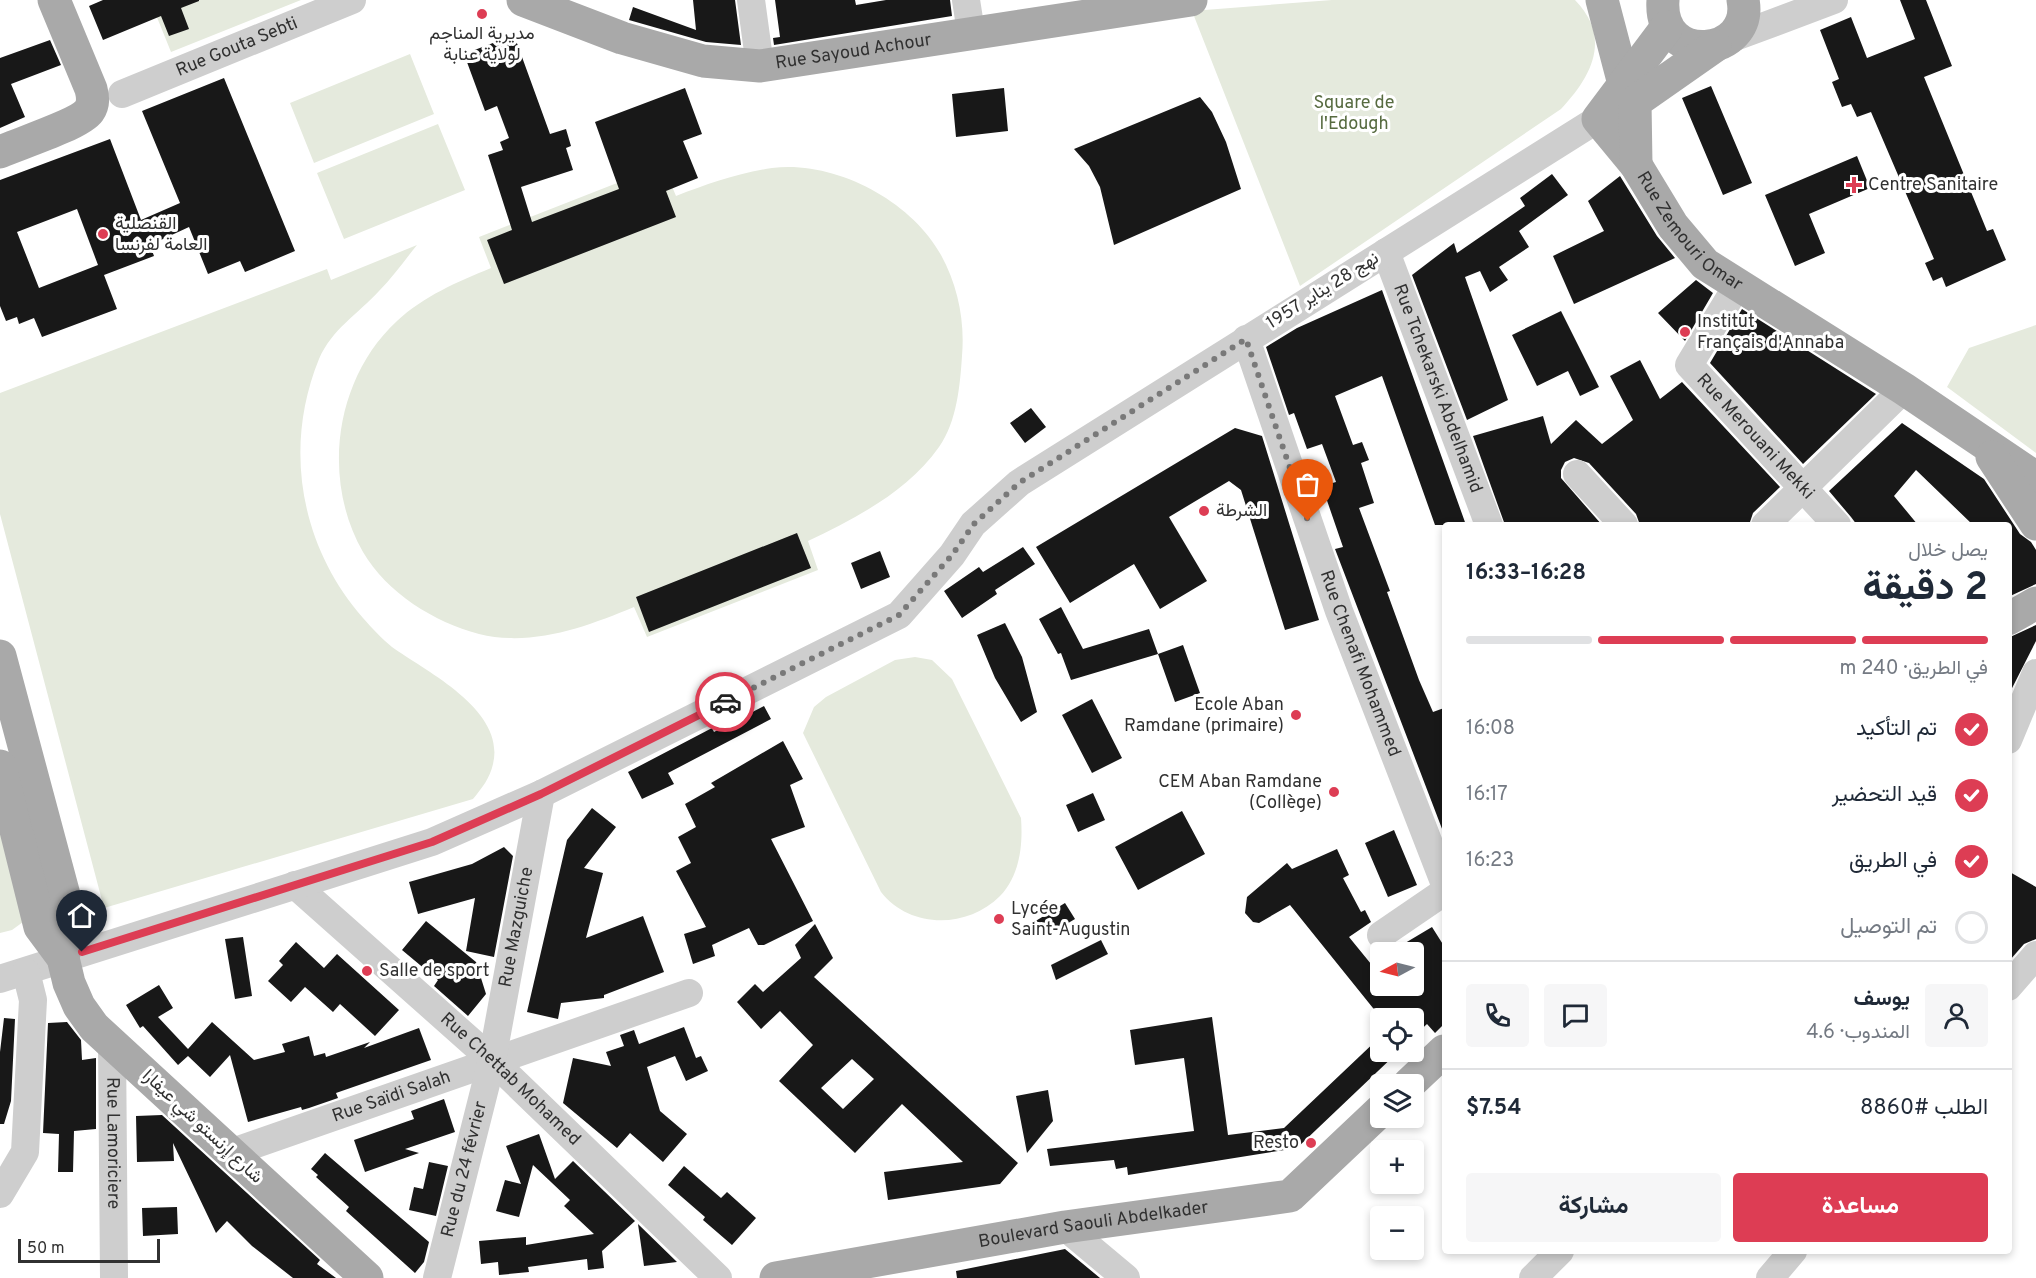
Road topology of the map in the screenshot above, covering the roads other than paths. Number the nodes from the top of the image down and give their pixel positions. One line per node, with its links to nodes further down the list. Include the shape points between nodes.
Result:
1 (54, 0): 17 (main road, via 91,89 93,103 79,119)
2 (351, 0): 15 (street, Rue Gouta Sebti)
3 (523, 0): 13 (main road, Rue Sayoud Achour, via 622,38 703,61)
4 (751, 0): 13 (street)
5 (966, 0): 11 (street)
6 (1184, 0): 11 (main road, Rue Sayoud Achour)
7 (1602, 0): 14 (main road, Rue Zemouri Omar)
8 (1743, 0): 12 (main road, via 1737,30)
9 (1834, 0): 12 (street)
10 (1659, 10): 12 (main road, via 1676,37 1688,45 1701,48); 14 (main road)
11 (971, 32): 13 (main road, Rue Sayoud Achour)
12 (1721, 43): 14 (main road)
13 (760, 66)
14 (1630, 93): 16 (main road); 18 (main road, Rue Zemouri Omar)
15 (122, 94)
16 (1598, 119): 18 (main road); 19 (street, نهج 28 يناير 1957)
17 (0, 152)
18 (1636, 165): 20 (main road, Rue Zemouri Omar, via 1679,234 1704,264)
19 (1386, 252): 21 (street, نهج 28 يناير 1957); 27 (street, Rue Tchekarski Abdelhamid)
20 (1737, 286): 22 (main road, Rue Zemouri Omar); 26 (street, Rue Merouani Mekki, via 1689,365)
21 (1246, 339): 38 (street, نهج 28 يناير 1957, via 1019,483 974,524 899,615); 39 (street, Rue Chenafi Mohammed, via 1339,611)
22 (1904, 390): 23 (main road, Rue Zemouri Omar); 26 (street)
23 (1983, 443): 25 (main road, Rue Zemouri Omar); 31 (main road, Rue Zemouri Omar)
24 (1577, 474): 28 (street)
25 (2036, 478)
26 (1803, 487): 29 (street); 30 (street, Rue Merouani Mekki)
27 (1487, 522)
28 (1621, 522)
29 (1768, 522)
30 (1834, 522)
31 (2036, 524)
32 (2036, 603): 33 (main road)
33 (2012, 617)
34 (1, 667): 44 (main road, شارع إرنستو شي عيفارا, via 68,910 70,928)
35 (2036, 673): 36 (street)
36 (2012, 730)
37 (0, 766): 44 (main road, شارع إرنستو شي عيفارا, via 40,927)
38 (541, 794): 40 (street, نهج 28 يناير 1957, via 432,842); 50 (street, Rue Mazguiche)
39 (1442, 877)
40 (295, 885): 44 (street, نهج 28 يناير 1957); 50 (street, Rue Chettab Mohamed)
41 (1442, 893): 42 (street)
42 (1381, 934)
43 (2036, 955): 46 (street)
44 (63, 958): 45 (street, نهج 28 يناير 1957); 48 (main road, شارع إرنستو شي عيفارا, via 79,1006)
45 (13, 975): 53 (street, via 33,1000)
46 (2012, 980)
47 (689, 993): 50 (street, Rue Saïdi Salah)
48 (112, 1044): 54 (main road, شارع إرنستو شي عيفارا); 58 (street, Rue Lamoriciere)
49 (1442, 1053): 51 (main road)
50 (492, 1060): 54 (street, Rue Saïdi Salah); 60 (street, Rue du 24 février); 61 (street, Rue Chettab Mohamed)
51 (1420, 1074)
52 (1370, 1120): 56 (main road, Boulevard Saouli Abdelkader, via 1290,1196)
53 (12, 1149): 55 (street)
54 (230, 1153): 59 (main road, شارع إرنستو شي عيفارا)
55 (0, 1194)
56 (1065, 1227): 62 (main road, Boulevard Saouli Abdelkader); 63 (street)
57 (1790, 1254): 64 (street)
58 (114, 1278)
59 (367, 1278)
60 (437, 1278)
61 (718, 1278)
62 (776, 1278)
63 (1126, 1278)
64 (1770, 1278)

